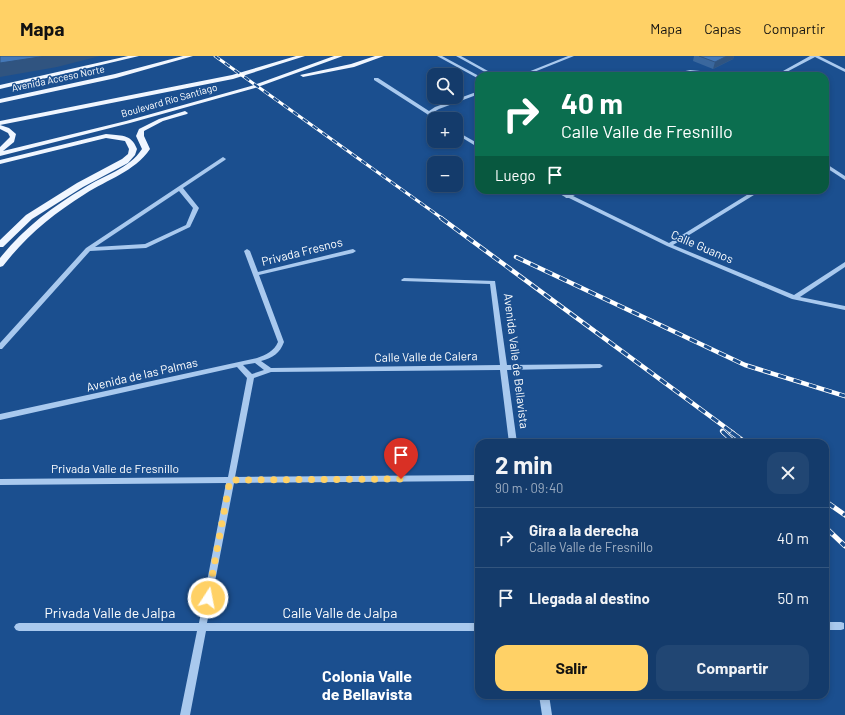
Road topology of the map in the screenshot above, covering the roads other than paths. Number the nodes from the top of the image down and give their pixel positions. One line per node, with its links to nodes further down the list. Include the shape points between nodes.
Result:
1 (136, 56): 20 (main road, Avenida Acceso Norte)
2 (190, 56): 23 (main road, Avenida Acceso Norte, via 116,76)
3 (302, 56): 26 (main road, Boulevard Río Santiago, via 233,77)
4 (340, 56): 18 (main road, Boulevard Río Santiago)
5 (381, 56): 18 (main road, via 352,66)
6 (439, 56): 17 (street)
7 (458, 56): 12 (street)
8 (572, 56): 13 (street)
9 (813, 56): 16 (street)
10 (816, 56): 11 (street)
11 (845, 71)
12 (488, 72)
13 (530, 72)
14 (683, 72): 15 (street)
15 (698, 72)
16 (783, 72)
17 (475, 76)
18 (275, 79): 21 (main road, Boulevard Río Santiago)
19 (376, 79): 24 (street)
20 (0, 87)
21 (253, 87): 31 (main road, Boulevard Río Santiago); 46 (main road, via 228,100 161,120 141,130 140,136 146,149 142,156 132,165 94,185 44,218)
22 (475, 94): 25 (street)
23 (0, 101)
24 (427, 112)
25 (431, 112)
26 (0, 123)
27 (0, 127): 30 (main road, via 13,133 14,138 12,143)
28 (463, 136): 29 (street)
29 (475, 144)
30 (0, 150)
31 (0, 154)
32 (223, 160): 36 (street)
33 (0, 162): 41 (main road, via 106,136 127,139 134,149 125,161 29,217)
34 (829, 168): 35 (street)
35 (845, 178)
36 (180, 188): 43 (street); 43 (street, via 196,208 188,226 146,246)
37 (563, 194): 40 (street, Calle Guanos)
38 (574, 194): 40 (street)
39 (753, 194): 42 (street)
40 (568, 197): 42 (street, Calle Guanos)
41 (0, 245)
42 (670, 245): 50 (street, Calle Guanos)
43 (88, 249): 53 (street)
44 (247, 251): 48 (street, Privada Fresnos)
45 (353, 251): 48 (street, Privada Fresnos)
46 (0, 264)
47 (845, 264): 50 (street)
48 (256, 274): 52 (street, Privada Fresnos)
49 (404, 280): 57 (street, Avenida Valle de Bellavista, via 493,282)
50 (794, 298): 51 (street, Calle Guanos)
51 (845, 308)
52 (282, 342): 54 (street, Avenida de las Palmas, via 277,351)
53 (0, 347)
54 (256, 360): 55 (street, Avenida de las Palmas); 58 (street)
55 (238, 364): 59 (street); 60 (street, Avenida de las Palmas)
56 (600, 366): 57 (street, Calle Valle de Calera)
57 (504, 367): 58 (street, Calle Valle de Calera); 61 (street, Avenida Valle de Bellavista)
58 (270, 370): 59 (street, Calle Valle de Calera)
59 (251, 377): 63 (street)
60 (0, 417)
61 (513, 439)
62 (475, 478): 63 (street, Privada Valle de Fresnillo)
63 (230, 480): 64 (street, Privada Valle de Fresnillo); 68 (street)
64 (0, 482)
65 (829, 626): 66 (street)
66 (841, 626)
67 (19, 627): 68 (street, Privada Valle de Jalpa)
68 (202, 627): 69 (street, Calle Valle de Jalpa); 71 (street)
69 (475, 627)
70 (545, 699): 72 (street)
71 (185, 715)
72 (547, 715)

